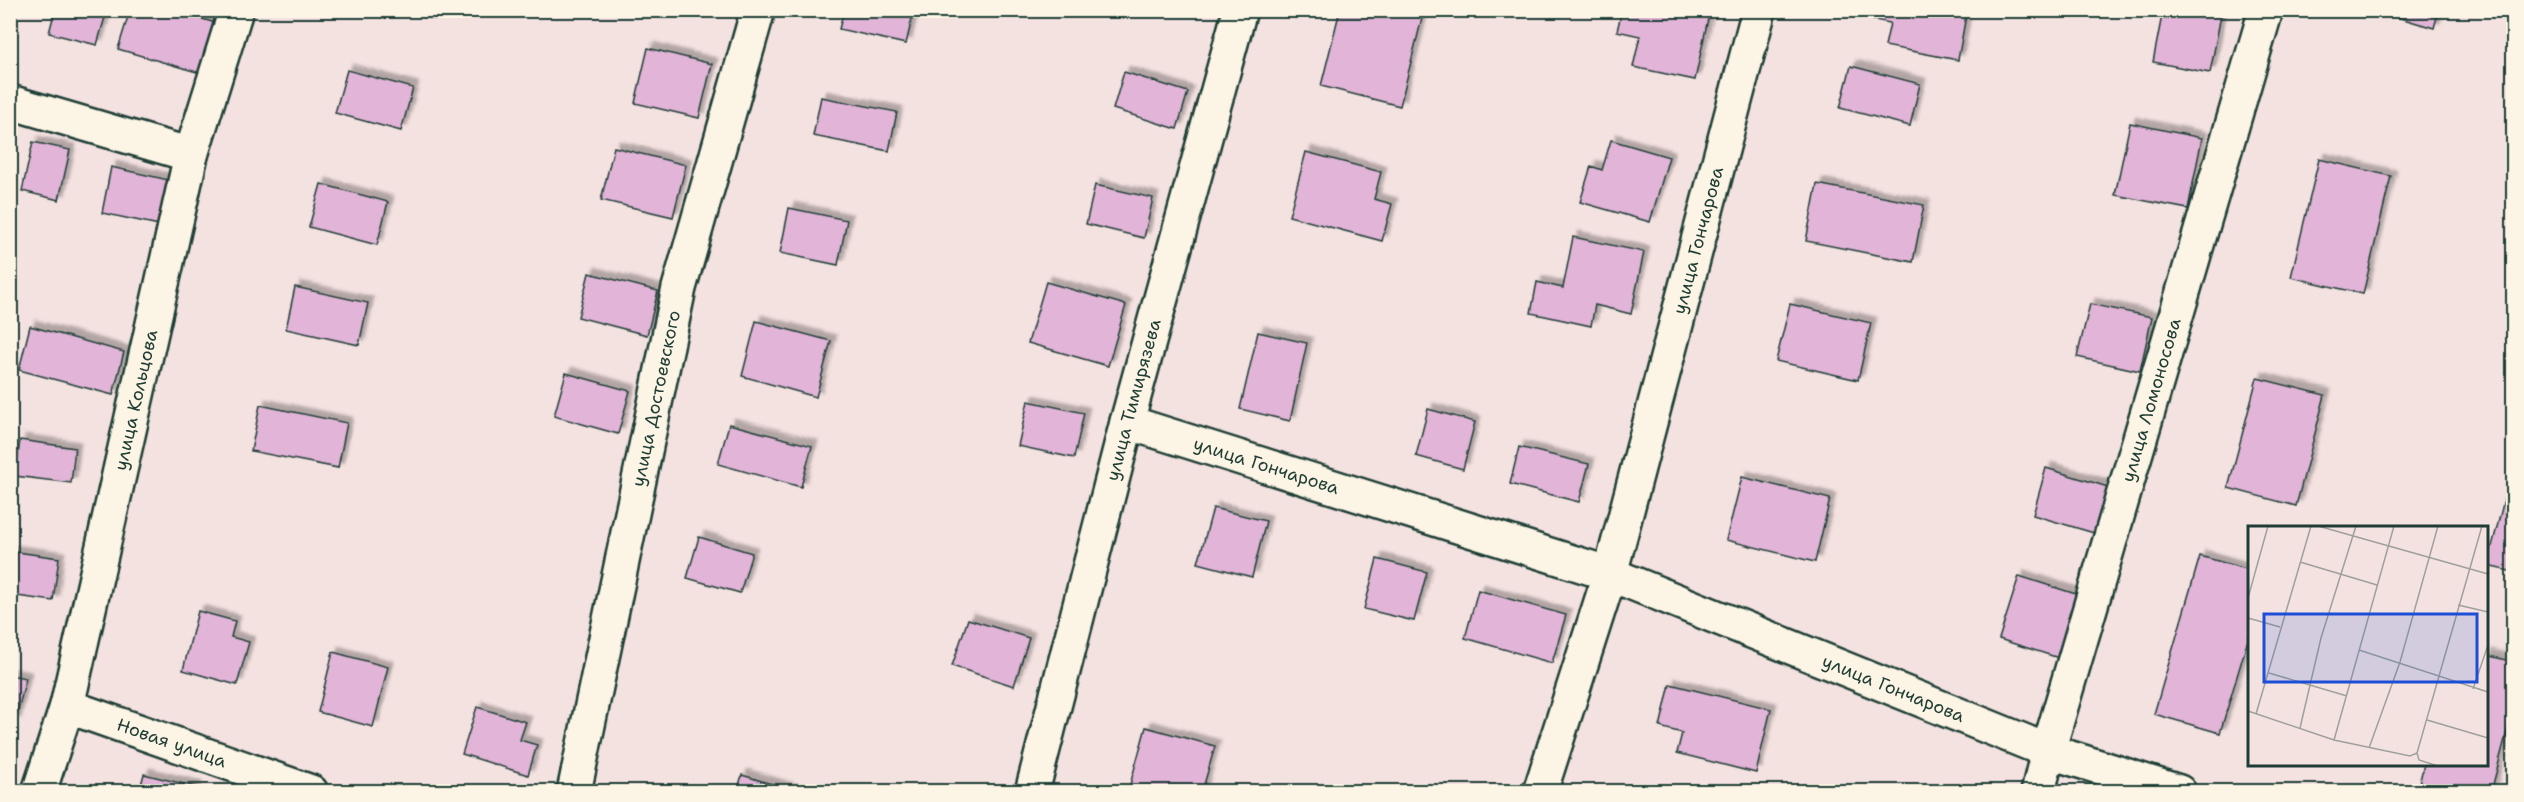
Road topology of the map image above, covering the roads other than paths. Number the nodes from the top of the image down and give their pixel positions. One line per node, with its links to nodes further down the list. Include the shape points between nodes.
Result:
1 (236, 10): 7 (street, улица Кольцова)
2 (758, 10): 14 (street, улица Достоевского, via 679,288)
3 (1240, 10): 8 (street, улица Тимирязева)
4 (1759, 10): 9 (street, улица Гончарова)
5 (2266, 10): 11 (street, улица Ломоносова)
6 (10, 102): 7 (street)
7 (190, 155): 10 (street, улица Кольцова)
8 (1127, 422): 9 (street, улица Гончарова); 15 (street, улица Тимирязева)
9 (1610, 574): 11 (street, улица Гончарова); 16 (street, улица Гончарова)
10 (67, 706): 12 (street, улица Кольцова); 13 (street, Новая улица)
11 (2048, 751): 17 (street, улица Ломоносова); 18 (street, улица Гончарова)
12 (39, 792)
13 (311, 792)
14 (574, 792)
15 (1032, 792)
16 (1540, 792)
17 (2038, 792)
18 (2179, 792)

